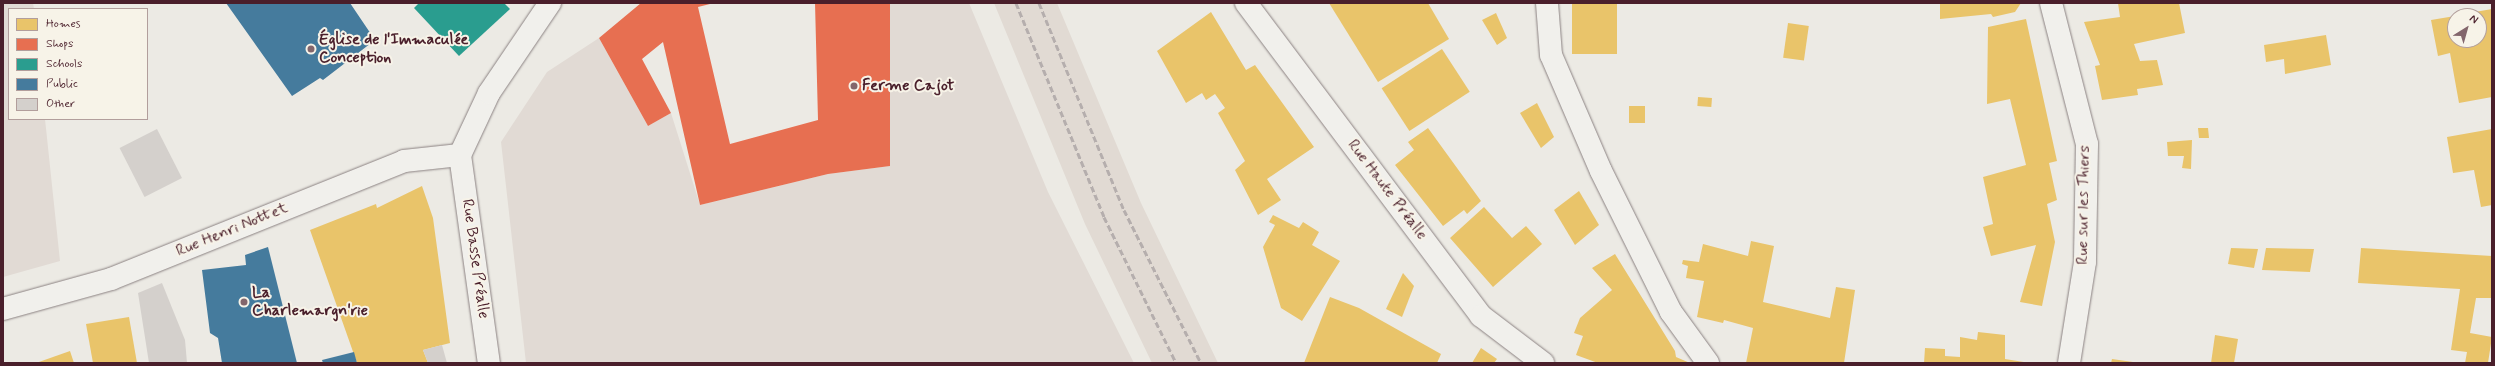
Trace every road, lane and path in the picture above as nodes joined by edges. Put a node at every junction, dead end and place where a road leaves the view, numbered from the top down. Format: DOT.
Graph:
graph roads {
  1 [pos="550,3"];
  2 [pos="1246,3"];
  3 [pos="1547,3"];
  4 [pos="2050,3"];
  5 [pos="460,155"];
  6 [pos="3,309"];
  7 [pos="489,363"];
  8 [pos="1543,363"];
  9 [pos="1708,363"];
  10 [pos="2069,363"];
  1 -- 5 [label="street"];
  2 -- 8 [label="street, Rue Haute Préalle"];
  3 -- 9 [label="street"];
  4 -- 10 [label="street, Rue sur les Thiers"];
  5 -- 6 [label="street, Rue Henri Nottet"];
  5 -- 7 [label="street, Rue Basse Préalle"];
}
